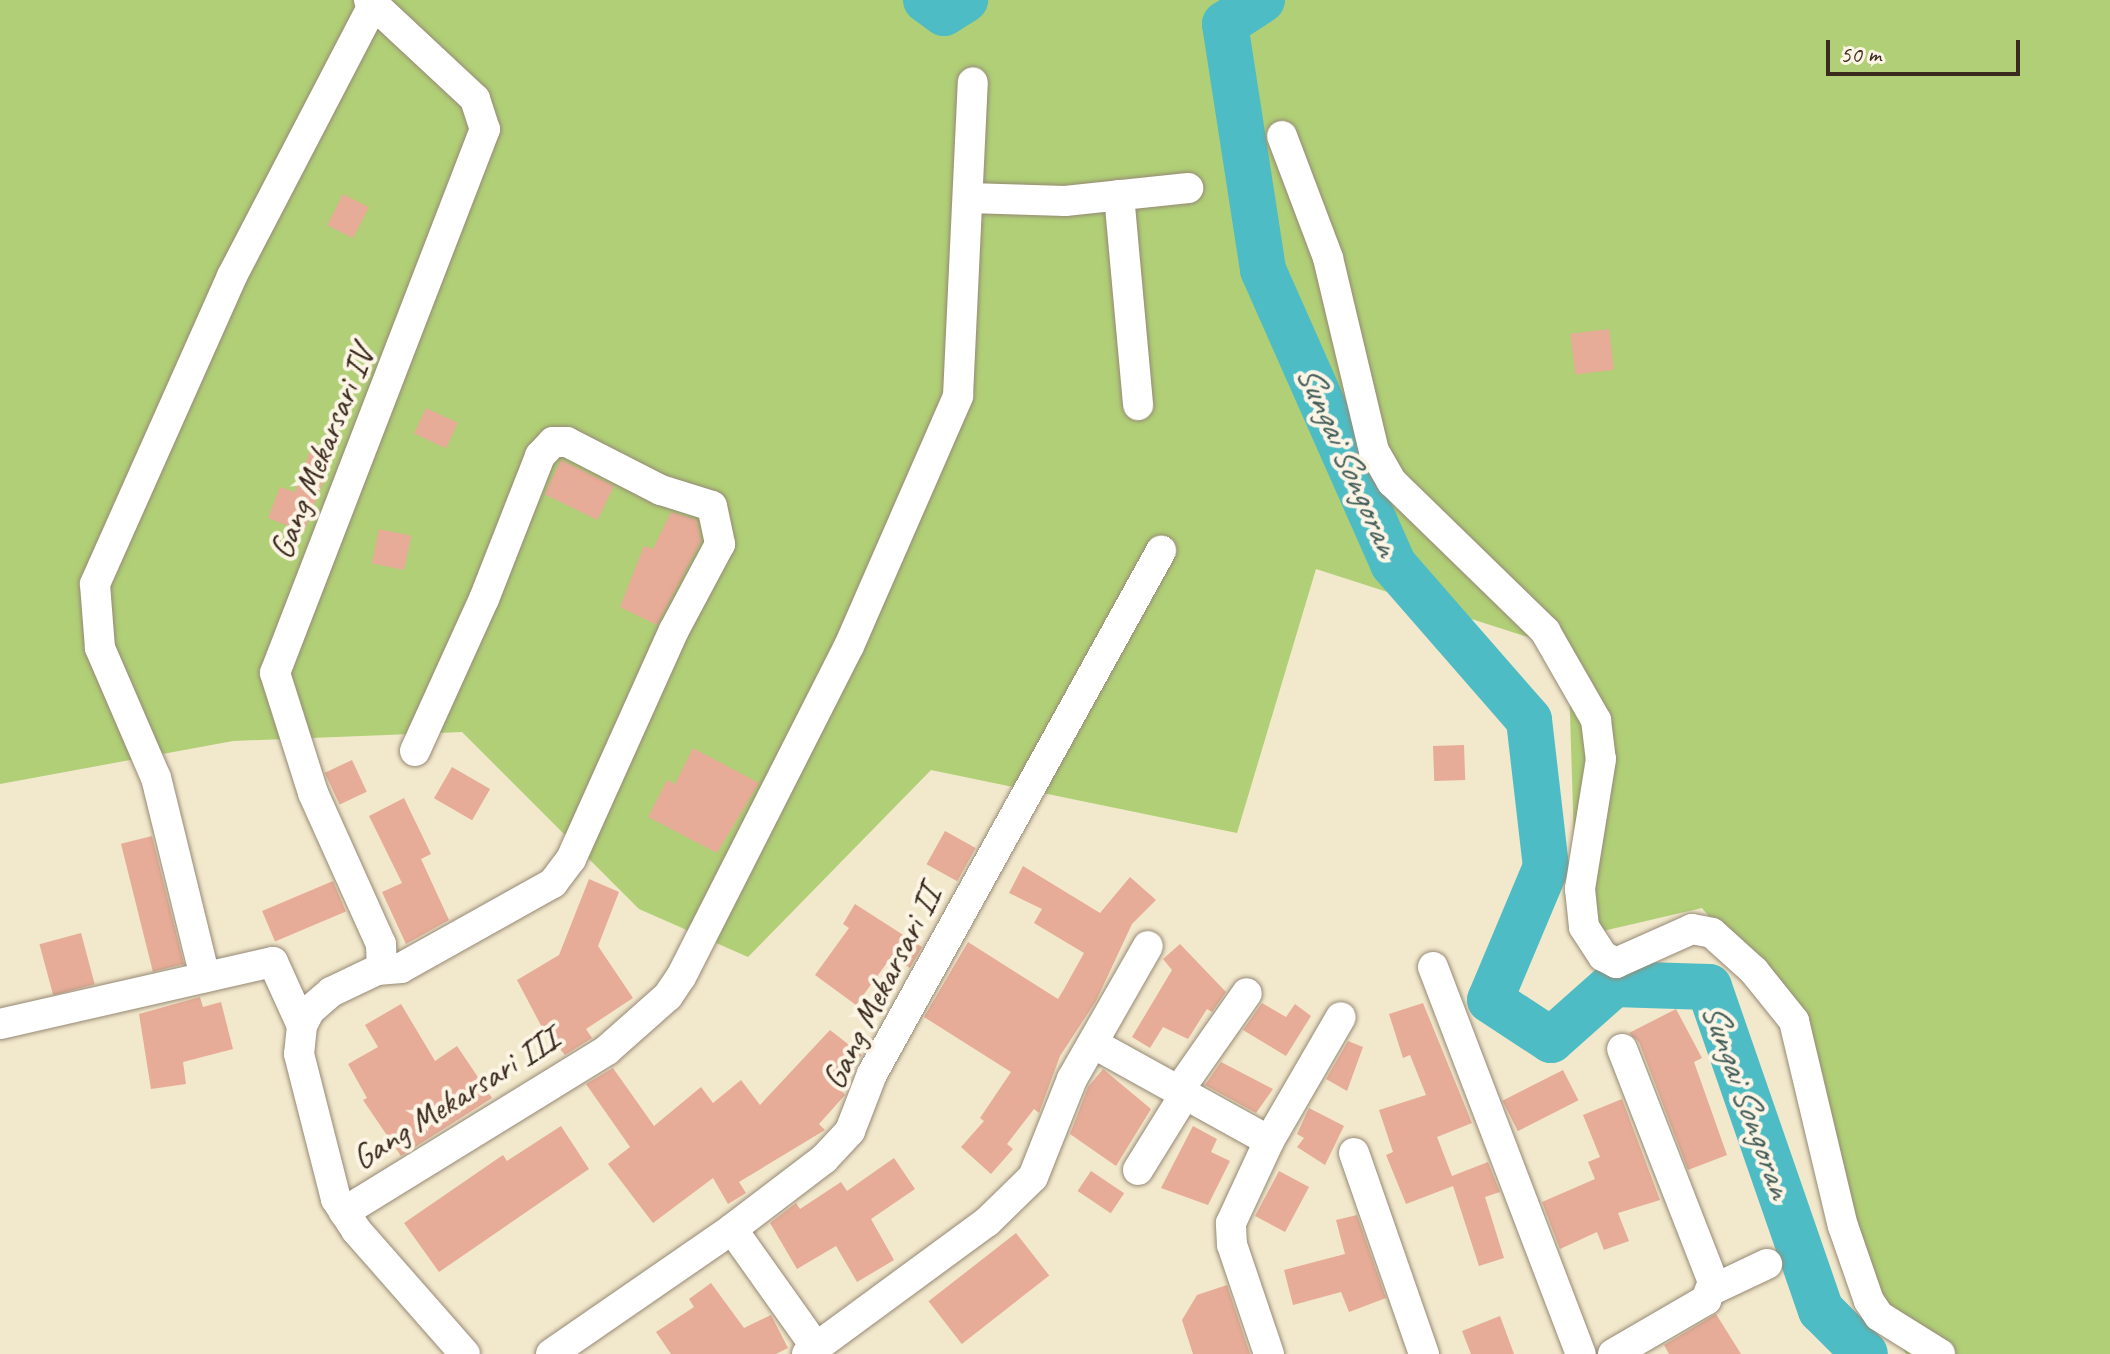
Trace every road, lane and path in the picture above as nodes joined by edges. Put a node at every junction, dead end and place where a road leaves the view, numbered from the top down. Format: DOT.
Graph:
graph roads {
  1 [pos="371,3"];
  2 [pos="973,82"];
  3 [pos="1282,136"];
  4 [pos="1188,188"];
  5 [pos="1119,195"];
  6 [pos="969,198"];
  7 [pos="1138,405"];
  8 [pos="1161,551"];
  9 [pos="415,751"];
  10 [pos="1148,946"];
  11 [pos="1433,967"];
  12 [pos="382,969"];
  13 [pos="205,977"];
  14 [pos="1247,993"];
  15 [pos="1341,1017"];
  16 [pos="0,1024"];
  17 [pos="300,1040"];
  18 [pos="1096,1045"];
  19 [pos="1622,1049"];
  20 [pos="1182,1092"];
  21 [pos="1269,1141"];
  22 [pos="1354,1153"];
  23 [pos="1138,1170"];
  24 [pos="344,1212"];
  25 [pos="732,1229"];
  26 [pos="1767,1264"];
  27 [pos="1712,1290"];
  28 [pos="812,1350"];
  29 [pos="465,1354"];
  30 [pos="551,1354"];
  31 [pos="1269,1354"];
  32 [pos="1424,1354"];
  33 [pos="1581,1354"];
  34 [pos="1613,1354"];
  35 [pos="1940,1354"];
  1 -- 12 [label="street, Gang Mekarsari IV"];
  1 -- 13 [label="street"];
  2 -- 6 [label="street, Gang Mekarsari III"];
  3 -- 35 [label="street"];
  4 -- 5 [label="street"];
  5 -- 6 [label="street"];
  5 -- 7 [label="street"];
  6 -- 24 [label="street, Gang Mekarsari III"];
  8 -- 25 [label="street, Gang Mekarsari II"];
  9 -- 12 [label="street"];
  10 -- 18 [label="street"];
  11 -- 33 [label="street"];
  12 -- 17 [label="street"];
  13 -- 16 [label="street"];
  13 -- 17 [label="street"];
  14 -- 20 [label="street"];
  15 -- 21 [label="street"];
  17 -- 24 [label="street"];
  18 -- 20 [label="street"];
  18 -- 28 [label="street"];
  19 -- 27 [label="street"];
  20 -- 21 [label="street"];
  20 -- 23 [label="street"];
  21 -- 31 [label="street"];
  22 -- 32 [label="street"];
  24 -- 29 [label="street"];
  25 -- 28 [label="street"];
  25 -- 30 [label="street, Gang Mekarsari II"];
  26 -- 27 [label="street"];
  27 -- 34 [label="street"];
}
